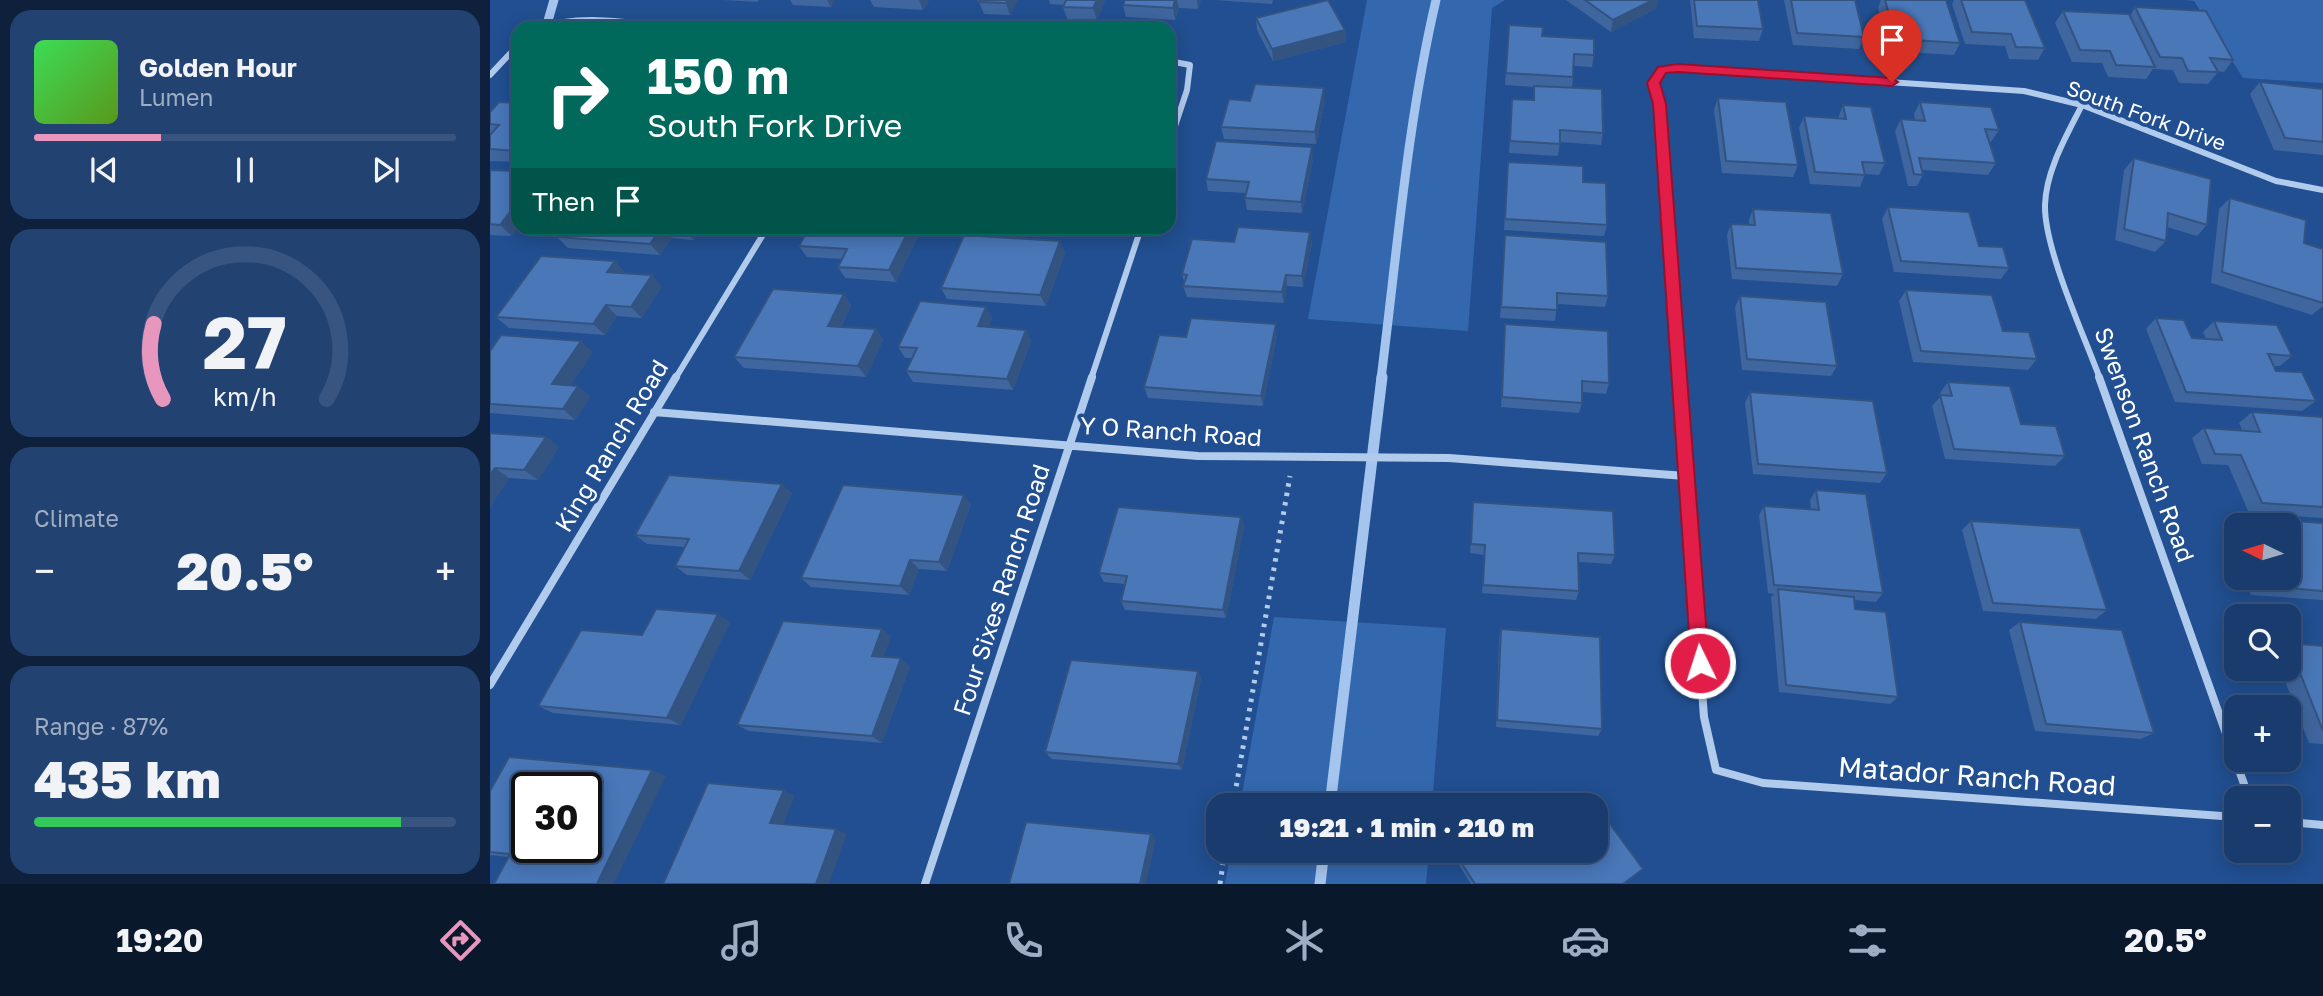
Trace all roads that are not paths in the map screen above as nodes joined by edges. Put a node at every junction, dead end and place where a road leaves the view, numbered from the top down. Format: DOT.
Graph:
graph roads {
  1 [pos="511,52"];
  2 [pos="1176,62"];
  3 [pos="490,75"];
  4 [pos="2082,105"];
  5 [pos="1176,123"];
  6 [pos="2323,190"];
  7 [pos="763,235"];
  8 [pos="1139,235"];
  9 [pos="654,412"];
  10 [pos="1070,445"];
  11 [pos="1685,476"];
  12 [pos="490,685"];
  13 [pos="2245,786"];
  14 [pos="2224,816"];
  15 [pos="2301,823"];
  16 [pos="2323,825"];
  17 [pos="925,884"];
  1 -- 3 [label="street"];
  2 -- 5 [label="street"];
  4 -- 6 [label="street, South Fork Drive"];
  4 -- 11 [label="street, South Fork Drive"];
  4 -- 13 [label="street, Swenson Ranch Road"];
  7 -- 9 [label="street, King Ranch Road"];
  8 -- 10 [label="street, Four Sixes Ranch Road"];
  9 -- 10 [label="street, Y O Ranch Road"];
  9 -- 12 [label="street, King Ranch Road"];
  10 -- 11 [label="street, Y O Ranch Road"];
  10 -- 17 [label="street, Four Sixes Ranch Road"];
  11 -- 14 [label="street, Matador Ranch Road"];
  15 -- 16 [label="street"];
}
